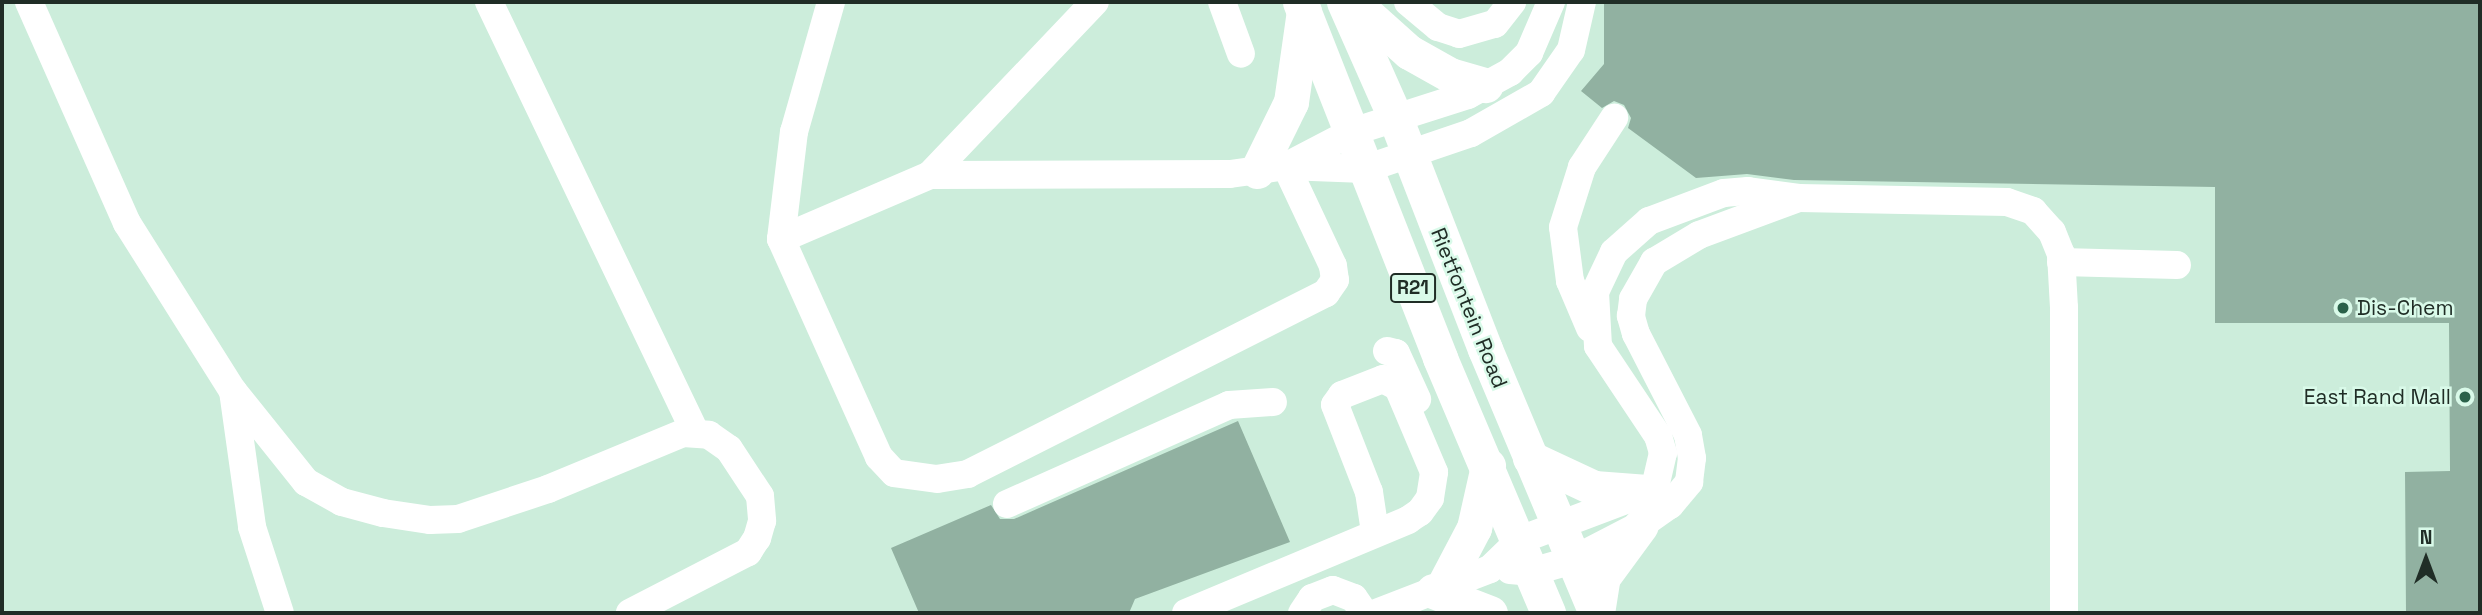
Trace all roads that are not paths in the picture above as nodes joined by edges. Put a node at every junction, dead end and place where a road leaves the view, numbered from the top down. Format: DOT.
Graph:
graph roads {
  1 [pos="29,2"];
  2 [pos="489,2"];
  3 [pos="831,2"];
  4 [pos="1096,2"];
  5 [pos="1222,2"];
  6 [pos="1344,2"];
  7 [pos="1353,2"];
  8 [pos="1408,2"];
  9 [pos="1512,2"];
  10 [pos="1550,2"];
  11 [pos="1582,2"];
  12 [pos="1302,6"];
  13 [pos="1241,54"];
  14 [pos="1486,85"];
  15 [pos="1395,117"];
  16 [pos="1615,118"];
  17 [pos="1352,132"];
  18 [pos="1407,156"];
  19 [pos="1272,168"];
  20 [pos="1365,169"];
  21 [pos="930,175"];
  22 [pos="1799,198"];
  23 [pos="781,239"];
  24 [pos="2061,262"];
  25 [pos="2177,265"];
  26 [pos="1598,346"];
  27 [pos="1387,351"];
  28 [pos="233,391"];
  29 [pos="1273,402"];
  30 [pos="695,432"];
  31 [pos="1530,458"];
  32 [pos="1488,466"];
  33 [pos="1434,487"];
  34 [pos="1007,504"];
  35 [pos="1644,508"];
  36 [pos="1558,525"];
  37 [pos="1375,532"];
  38 [pos="1525,556"];
  39 [pos="1306,560"];
  40 [pos="1573,560"];
  41 [pos="1438,589"];
  42 [pos="1322,592"];
  43 [pos="280,613"];
  44 [pos="629,613"];
  45 [pos="1186,613"];
  46 [pos="1302,613"];
  47 [pos="1364,613"];
  48 [pos="1376,613"];
  49 [pos="1490,613"];
  50 [pos="1548,613"];
  51 [pos="1596,613"];
  52 [pos="2064,613"];
  1 -- 28 [label="lane"];
  2 -- 30 [label="lane"];
  3 -- 23 [label="lane"];
  4 -- 21 [label="lane"];
  5 -- 13 [label="lane"];
  6 -- 15 [label="main road, Rietfontein Road / R21"];
  7 -- 14 [label="main road"];
  8 -- 9 [label="lane"];
  10 -- 14 [label="lane"];
  11 -- 18 [label="lane"];
  12 -- 17 [label="main road, Rietfontein Road / R21"];
  12 -- 19 [label="main road"];
  14 -- 15 [label="lane"];
  15 -- 17 [label="lane"];
  15 -- 18 [label="main road, Rietfontein Road / R21"];
  16 -- 26 [label="lane"];
  17 -- 19 [label="lane"];
  17 -- 20 [label="main road, Rietfontein Road / R21"];
  18 -- 20 [label="lane"];
  18 -- 31 [label="main road, Rietfontein Road / R21"];
  19 -- 20 [label="lane"];
  19 -- 21 [label="lane"];
  19 -- 23 [label="lane"];
  20 -- 32 [label="main road, Rietfontein Road / R21"];
  21 -- 23 [label="lane"];
  22 -- 24 [label="lane"];
  22 -- 26 [label="lane"];
  22 -- 35 [label="lane"];
  24 -- 25 [label="lane"];
  24 -- 52 [label="lane"];
  26 -- 35 [label="lane"];
  27 -- 33 [label="lane"];
  28 -- 30 [label="lane"];
  28 -- 43 [label="lane"];
  29 -- 34 [label="lane"];
  30 -- 44 [label="lane"];
  31 -- 35 [label="main road"];
  31 -- 36 [label="main road, Rietfontein Road / R21"];
  32 -- 38 [label="main road, Rietfontein Road / R21"];
  32 -- 41 [label="main road"];
  33 -- 37 [label="lane"];
  33 -- 37 [label="lane"];
  35 -- 36 [label="lane"];
  35 -- 40 [label="lane"];
  35 -- 51 [label="main road"];
  36 -- 38 [label="lane"];
  36 -- 40 [label="main road, Rietfontein Road / R21"];
  37 -- 39 [label="lane"];
  38 -- 40 [label="lane"];
  38 -- 41 [label="lane"];
  38 -- 50 [label="main road, Rietfontein Road / R21"];
  39 -- 42 [label="lane"];
  39 -- 45 [label="lane"];
  40 -- 51 [label="main road, Rietfontein Road / R21"];
  41 -- 48 [label="lane"];
  41 -- 49 [label="main road"];
  42 -- 46 [label="lane"];
  42 -- 47 [label="lane"];
}
